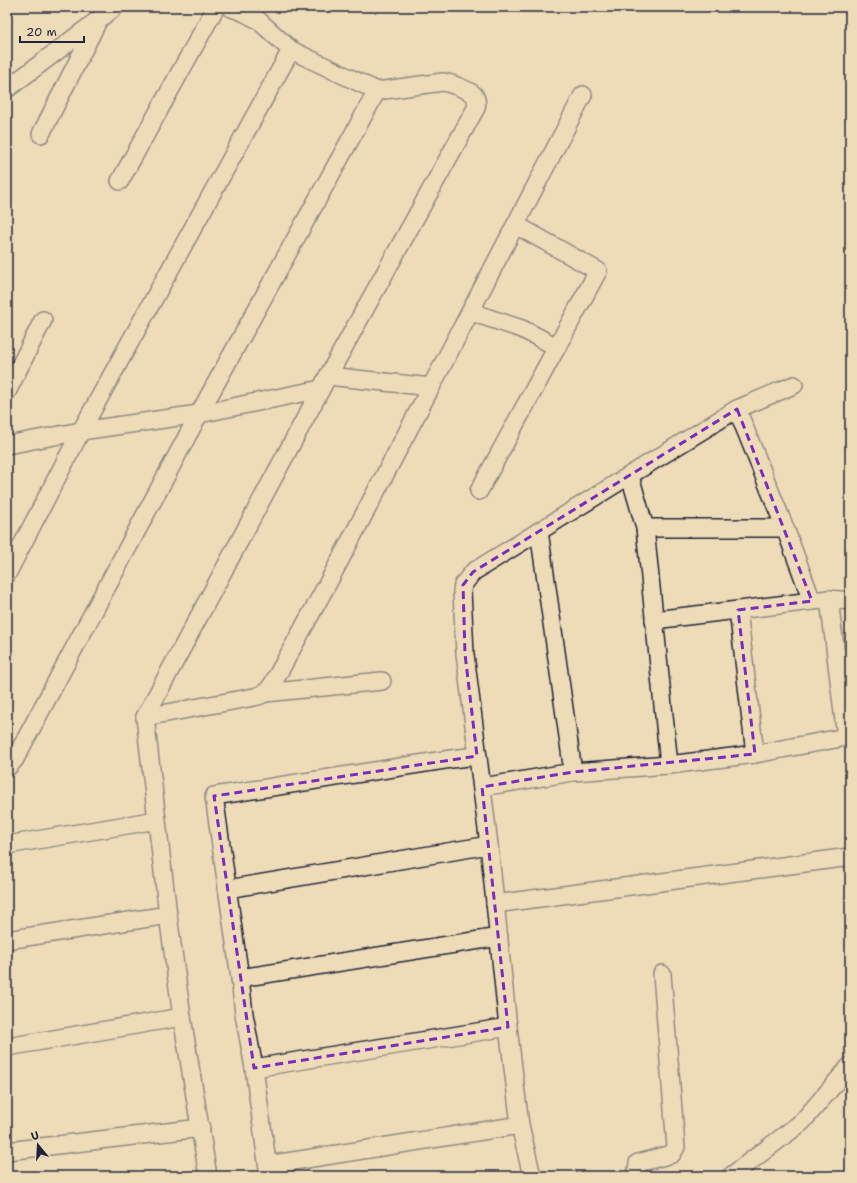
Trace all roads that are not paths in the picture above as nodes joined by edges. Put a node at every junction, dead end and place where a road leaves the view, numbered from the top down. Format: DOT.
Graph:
graph roads {
  1 [pos="115,7"];
  2 [pos="216,7"];
  3 [pos="229,7"];
  4 [pos="99,19"];
  5 [pos="291,50"];
  6 [pos="7,89"];
  7 [pos="377,91"];
  8 [pos="583,95"];
  9 [pos="41,134"];
  10 [pos="120,181"];
  11 [pos="516,225"];
  12 [pos="470,312"];
  13 [pos="43,320"];
  14 [pos="557,347"];
  15 [pos="325,383"];
  16 [pos="794,386"];
  17 [pos="431,387"];
  18 [pos="7,392"];
  19 [pos="737,409"];
  20 [pos="199,414"];
  21 [pos="81,431"];
  22 [pos="7,445"];
  23 [pos="630,476"];
  24 [pos="479,491"];
  25 [pos="645,528"];
  26 [pos="785,528"];
  27 [pos="539,531"];
  28 [pos="7,574"];
  29 [pos="829,599"];
  30 [pos="812,601"];
  31 [pos="850,601"];
  32 [pos="738,610"];
  33 [pos="654,620"];
  34 [pos="382,681"];
  35 [pos="265,693"];
  36 [pos="145,717"];
  37 [pos="848,737"];
  38 [pos="755,754"];
  39 [pos="478,756"];
  40 [pos="669,765"];
  41 [pos="7,768"];
  42 [pos="573,772"];
  43 [pos="482,787"];
  44 [pos="156,820"];
  45 [pos="7,845"];
  46 [pos="489,845"];
  47 [pos="850,857"];
  48 [pos="227,889"];
  49 [pos="495,904"];
  50 [pos="168,914"];
  51 [pos="499,937"];
  52 [pos="7,940"];
  53 [pos="662,974"];
  54 [pos="240,978"];
  55 [pos="182,1017"];
  56 [pos="508,1027"];
  57 [pos="7,1047"];
  58 [pos="850,1066"];
  59 [pos="254,1068"];
  60 [pos="520,1125"];
  61 [pos="201,1128"];
  62 [pos="7,1151"];
  63 [pos="269,1170"];
  64 [pos="208,1176"];
  65 [pos="532,1176"];
  66 [pos="636,1176"];
  67 [pos="731,1176"];
  1 -- 4 [label="street"];
  2 -- 10 [label="street"];
  3 -- 5 [label="street"];
  4 -- 6 [label="street"];
  4 -- 9 [label="street"];
  5 -- 7 [label="street"];
  5 -- 21 [label="street"];
  7 -- 15 [label="street"];
  7 -- 20 [label="street"];
  8 -- 11 [label="street"];
  11 -- 12 [label="street"];
  11 -- 14 [label="street"];
  12 -- 14 [label="street"];
  12 -- 17 [label="street"];
  13 -- 18 [label="street"];
  14 -- 24 [label="street"];
  15 -- 17 [label="street"];
  15 -- 20 [label="street"];
  15 -- 36 [label="street"];
  16 -- 19 [label="street"];
  17 -- 35 [label="street"];
  19 -- 23 [label="street"];
  19 -- 26 [label="street"];
  20 -- 21 [label="street"];
  20 -- 41 [label="street"];
  21 -- 22 [label="street"];
  21 -- 28 [label="street"];
  23 -- 25 [label="street"];
  23 -- 27 [label="street"];
  25 -- 26 [label="street"];
  25 -- 33 [label="street"];
  26 -- 30 [label="street"];
  27 -- 39 [label="street"];
  27 -- 42 [label="street"];
  29 -- 30 [label="street"];
  29 -- 31 [label="street"];
  29 -- 37 [label="street"];
  30 -- 32 [label="street"];
  32 -- 33 [label="street"];
  32 -- 38 [label="street"];
  33 -- 40 [label="street"];
  34 -- 35 [label="street"];
  35 -- 36 [label="street"];
  36 -- 44 [label="street"];
  37 -- 38 [label="street"];
  38 -- 40 [label="street"];
  39 -- 43 [label="street"];
  39 -- 48 [label="street"];
  40 -- 42 [label="street"];
  42 -- 43 [label="street"];
  43 -- 46 [label="street"];
  44 -- 45 [label="street"];
  44 -- 50 [label="street"];
  46 -- 48 [label="street"];
  46 -- 49 [label="street"];
  47 -- 49 [label="street"];
  48 -- 54 [label="street"];
  49 -- 51 [label="street"];
  50 -- 52 [label="street"];
  50 -- 55 [label="street"];
  51 -- 54 [label="street"];
  51 -- 56 [label="street"];
  53 -- 66 [label="street"];
  54 -- 59 [label="street"];
  55 -- 57 [label="street"];
  55 -- 61 [label="street"];
  56 -- 59 [label="street"];
  56 -- 60 [label="street"];
  58 -- 67 [label="street"];
  59 -- 63 [label="street"];
  60 -- 63 [label="street"];
  60 -- 65 [label="street"];
  61 -- 62 [label="street"];
  61 -- 64 [label="street"];
}
